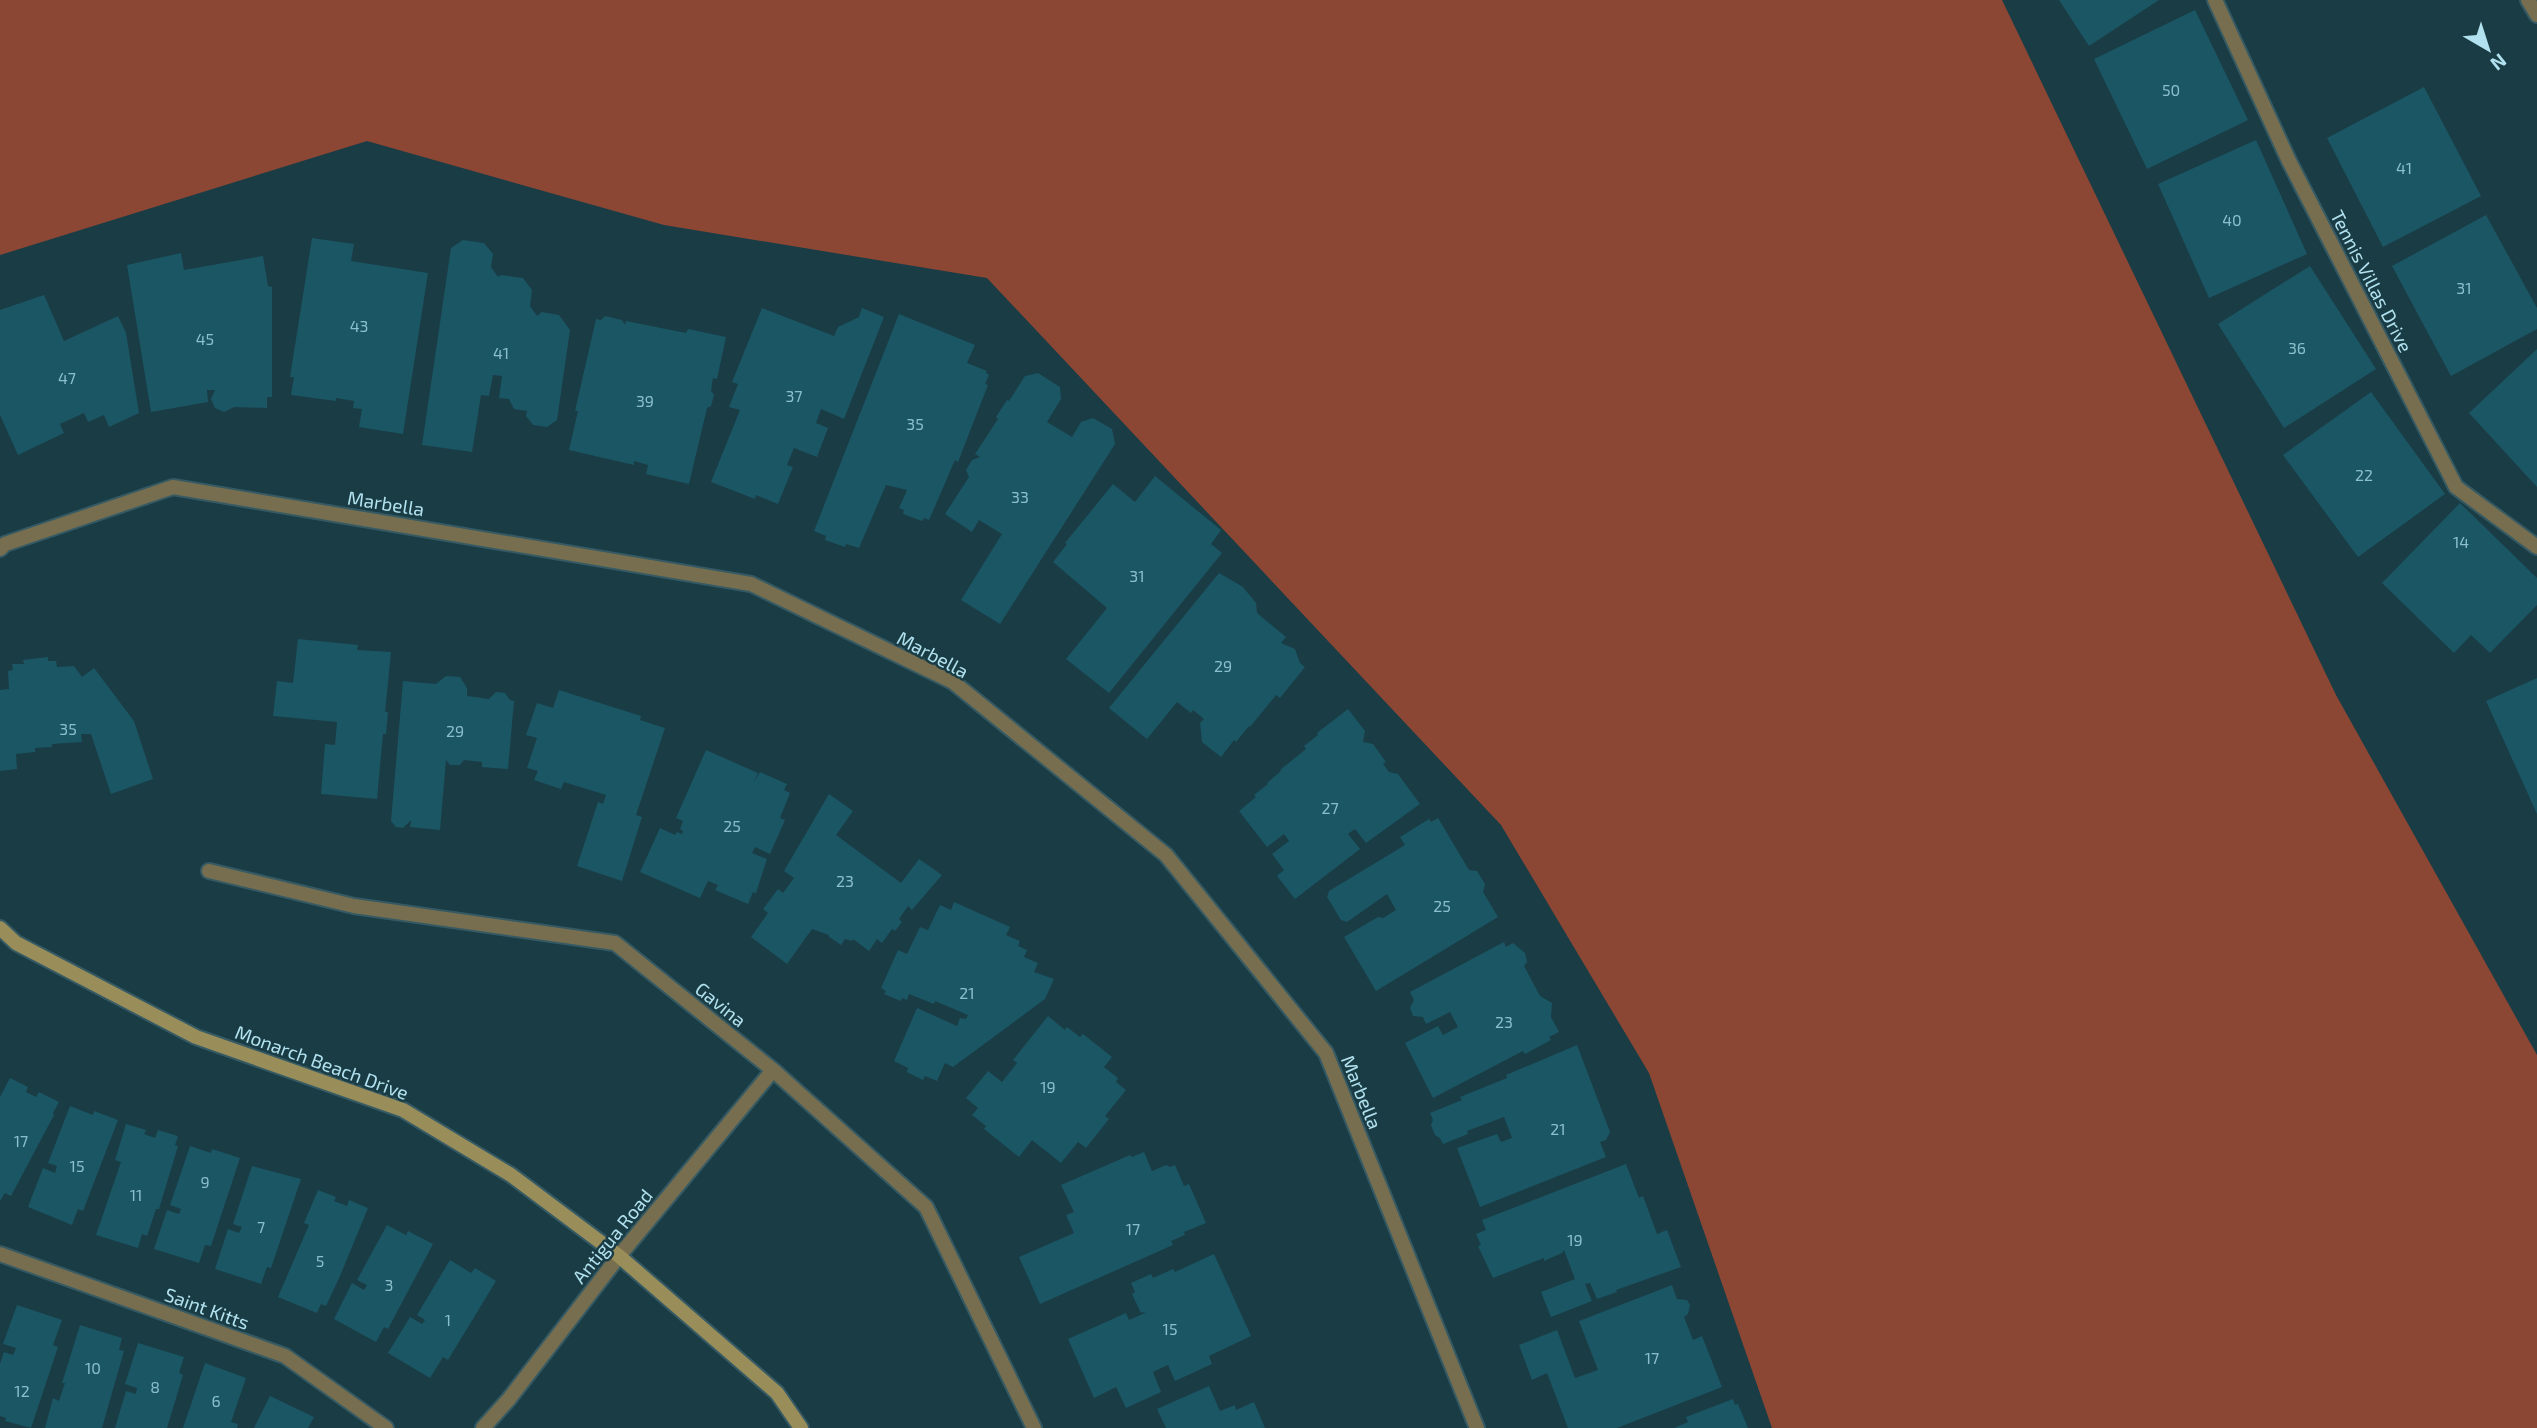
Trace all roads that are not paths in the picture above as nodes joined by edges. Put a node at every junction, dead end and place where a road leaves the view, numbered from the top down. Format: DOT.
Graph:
graph roads {
  1 [pos="2215,0"];
  2 [pos="2528,0"];
  3 [pos="2537,15"];
  4 [pos="2537,547"];
  5 [pos="0,548"];
  6 [pos="209,871"];
  7 [pos="0,928"];
  8 [pos="773,1070"];
  9 [pos="0,1254"];
  10 [pos="619,1256"];
  11 [pos="386,1428"];
  12 [pos="483,1428"];
  13 [pos="801,1428"];
  14 [pos="1034,1428"];
  15 [pos="1477,1428"];
  1 -- 4 [label="street, Tennis Villas Drive"];
  2 -- 3 [label="street"];
  5 -- 15 [label="street, Marbella"];
  6 -- 8 [label="street, Gavina"];
  7 -- 10 [label="street, Monarch Beach Drive"];
  8 -- 10 [label="street, Antigua Road"];
  8 -- 14 [label="street, Gavina"];
  9 -- 11 [label="street, Saint Kitts"];
  10 -- 12 [label="street, Antigua Road"];
  10 -- 13 [label="street, Monarch Beach Drive"];
}
